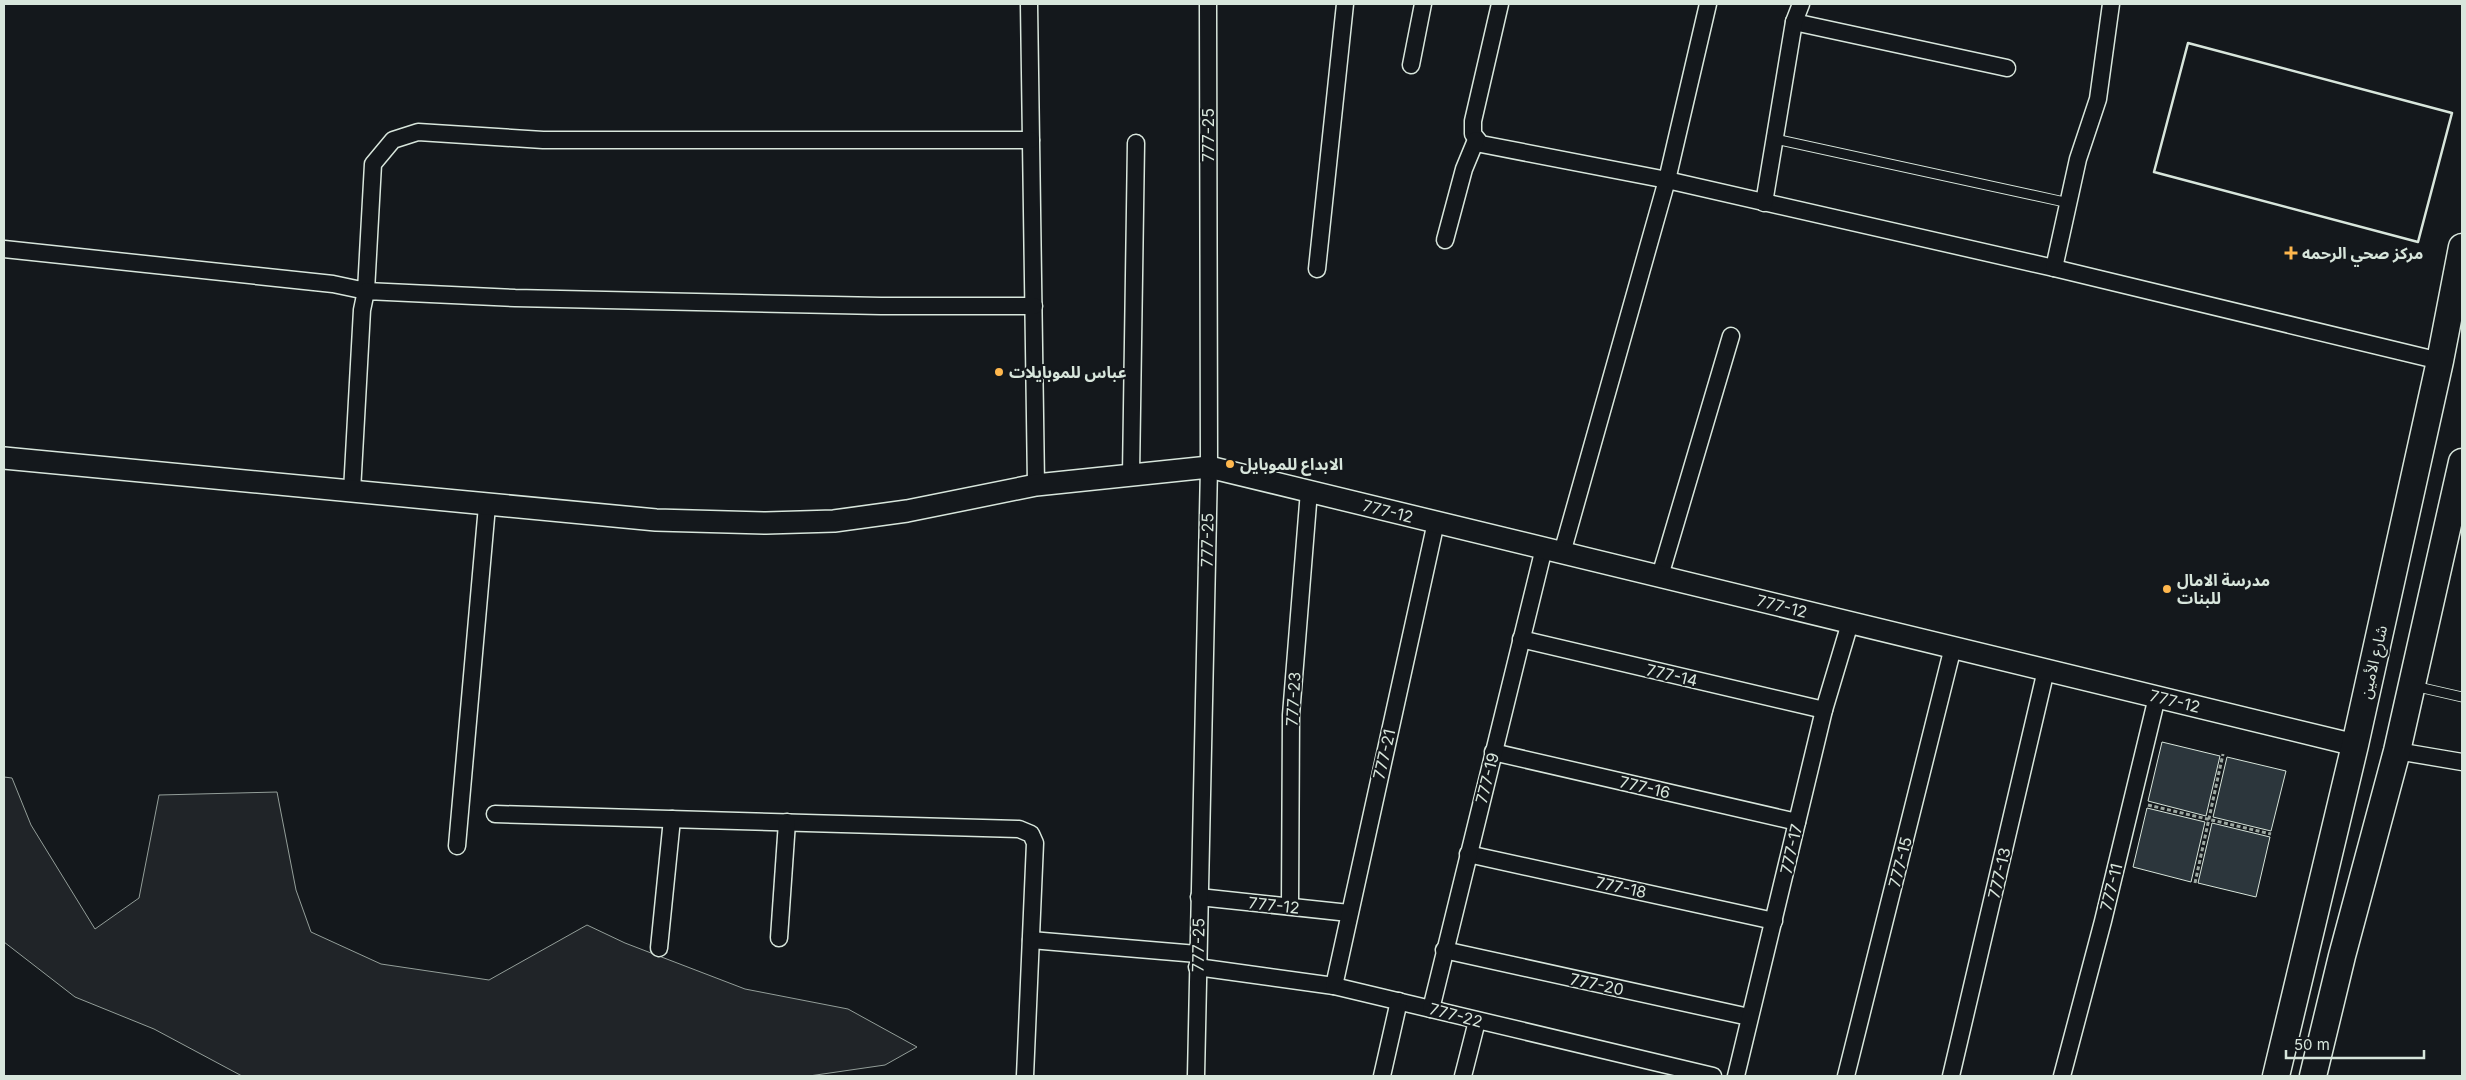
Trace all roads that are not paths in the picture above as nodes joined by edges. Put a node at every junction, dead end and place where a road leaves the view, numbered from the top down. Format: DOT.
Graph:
graph roads {
  1 [pos="1029,4"];
  2 [pos="1208,4"];
  3 [pos="1345,4"];
  4 [pos="1423,4"];
  5 [pos="1500,4"];
  6 [pos="1708,4"];
  7 [pos="1801,4"];
  8 [pos="2111,4"];
  9 [pos="1794,22"];
  10 [pos="1411,65"];
  11 [pos="2007,68"];
  12 [pos="1775,139"];
  13 [pos="1031,140"];
  14 [pos="1476,140"];
  15 [pos="1136,143"];
  16 [pos="1667,180"];
  17 [pos="1764,203"];
  18 [pos="2068,203"];
  19 [pos="1446,240"];
  20 [pos="2462,247"];
  21 [pos="4,249"];
  22 [pos="2054,268"];
  23 [pos="1317,269"];
  24 [pos="366,291"];
  25 [pos="1034,306"];
  26 [pos="1731,336"];
  27 [pos="2440,361"];
  28 [pos="4,458"];
  29 [pos="2462,462"];
  30 [pos="1209,467"];
  31 [pos="1131,476"];
  32 [pos="1036,485"];
  33 [pos="352,490"];
  34 [pos="1309,491"];
  35 [pos="487,506"];
  36 [pos="1436,522"];
  37 [pos="1553,550"];
  38 [pos="1660,576"];
  39 [pos="1850,622"];
  40 [pos="1521,639"];
  41 [pos="1953,648"];
  42 [pos="2046,670"];
  43 [pos="2411,686"];
  44 [pos="2462,696"];
  45 [pos="2157,697"];
  46 [pos="1824,710"];
  47 [pos="2354,744"];
  48 [pos="2397,751"];
  49 [pos="1493,752"];
  50 [pos="2462,762"];
  51 [pos="495,814"];
  52 [pos="672,819"];
  53 [pos="787,822"];
  54 [pos="1797,822"];
  55 [pos="457,846"];
  56 [pos="1468,854"];
  57 [pos="1199,897"];
  58 [pos="1290,906"];
  59 [pos="1349,913"];
  60 [pos="1774,920"];
  61 [pos="779,938"];
  62 [pos="1031,940"];
  63 [pos="659,948"];
  64 [pos="2306,948"];
  65 [pos="1444,950"];
  66 [pos="2342,956"];
  67 [pos="1197,961"];
  68 [pos="1334,986"];
  69 [pos="1399,1001"];
  70 [pos="1431,1009"];
  71 [pos="1749,1017"];
  72 [pos="1477,1021"];
  73 [pos="1025,1076"];
  74 [pos="1196,1076"];
  75 [pos="1382,1076"];
  76 [pos="1463,1076"];
  77 [pos="1713,1076"];
  78 [pos="1736,1076"];
  79 [pos="1846,1076"];
  80 [pos="1951,1076"];
  81 [pos="2062,1076"];
  82 [pos="2276,1076"];
  83 [pos="2313,1076"];
  1 -- 13 [label="street"];
  2 -- 30 [label="street, 777-25"];
  3 -- 23 [label="street"];
  4 -- 10 [label="street"];
  5 -- 14 [label="street"];
  6 -- 16 [label="street, 777-19"];
  7 -- 9 [label="street"];
  8 -- 18 [label="street"];
  9 -- 11 [label="street"];
  9 -- 12 [label="street"];
  12 -- 17 [label="street"];
  12 -- 18 [label="lane"];
  13 -- 24 [label="street"];
  13 -- 25 [label="street"];
  14 -- 16 [label="street"];
  14 -- 19 [label="street"];
  15 -- 31 [label="street"];
  16 -- 17 [label="street"];
  16 -- 37 [label="street, 777-19"];
  17 -- 22 [label="street"];
  18 -- 22 [label="street"];
  20 -- 27 [label="main road, شارع الأمين"];
  21 -- 24 [label="street"];
  22 -- 27 [label="street"];
  24 -- 25 [label="street"];
  24 -- 33 [label="street"];
  25 -- 32 [label="street"];
  26 -- 38 [label="street"];
  27 -- 47 [label="main road, شارع الأمين"];
  28 -- 33 [label="street"];
  29 -- 43 [label="main road"];
  30 -- 31 [label="street"];
  30 -- 34 [label="street, 777-12"];
  30 -- 57 [label="street, 777-25"];
  31 -- 32 [label="street"];
  32 -- 35 [label="street"];
  33 -- 35 [label="street"];
  34 -- 36 [label="street, 777-12"];
  34 -- 58 [label="street, 777-23"];
  35 -- 55 [label="street"];
  36 -- 37 [label="street, 777-12"];
  36 -- 59 [label="street, 777-21"];
  37 -- 38 [label="street, 777-12"];
  37 -- 40 [label="street, 777-19"];
  38 -- 39 [label="street, 777-12"];
  39 -- 41 [label="street, 777-12"];
  39 -- 46 [label="street, 777-17"];
  40 -- 46 [label="street, 777-14"];
  40 -- 49 [label="street, 777-19"];
  41 -- 42 [label="street, 777-12"];
  41 -- 79 [label="street, 777-15"];
  42 -- 45 [label="street, 777-12"];
  42 -- 80 [label="street, 777-13"];
  43 -- 44 [label="lane"];
  43 -- 48 [label="main road"];
  45 -- 47 [label="street, 777-12"];
  45 -- 81 [label="street, 777-11"];
  46 -- 54 [label="street, 777-17"];
  47 -- 64 [label="main road, شارع الأمين"];
  48 -- 50 [label="street"];
  48 -- 66 [label="main road"];
  49 -- 54 [label="street, 777-16"];
  49 -- 56 [label="street, 777-19"];
  51 -- 52 [label="street"];
  52 -- 53 [label="street"];
  52 -- 63 [label="street"];
  53 -- 61 [label="street"];
  53 -- 62 [label="street"];
  54 -- 60 [label="street, 777-17"];
  56 -- 60 [label="street, 777-18"];
  56 -- 65 [label="street, 777-19"];
  57 -- 58 [label="street, 777-12"];
  57 -- 67 [label="street, 777-25"];
  58 -- 59 [label="street, 777-12"];
  59 -- 68 [label="street, 777-21"];
  60 -- 71 [label="street, 777-17"];
  62 -- 67 [label="street, 777-22"];
  62 -- 73 [label="street"];
  64 -- 66 [label="main road"];
  64 -- 82 [label="main road, شارع الأمين"];
  65 -- 70 [label="street, 777-19"];
  65 -- 71 [label="street, 777-20"];
  66 -- 83 [label="main road"];
  67 -- 68 [label="street, 777-22"];
  67 -- 74 [label="street, 777-25"];
  68 -- 69 [label="street, 777-22"];
  69 -- 70 [label="street, 777-22"];
  69 -- 75 [label="street"];
  70 -- 72 [label="street, 777-22"];
  71 -- 78 [label="street, 777-17"];
  72 -- 76 [label="street"];
  72 -- 77 [label="street, 777-22"];
}
